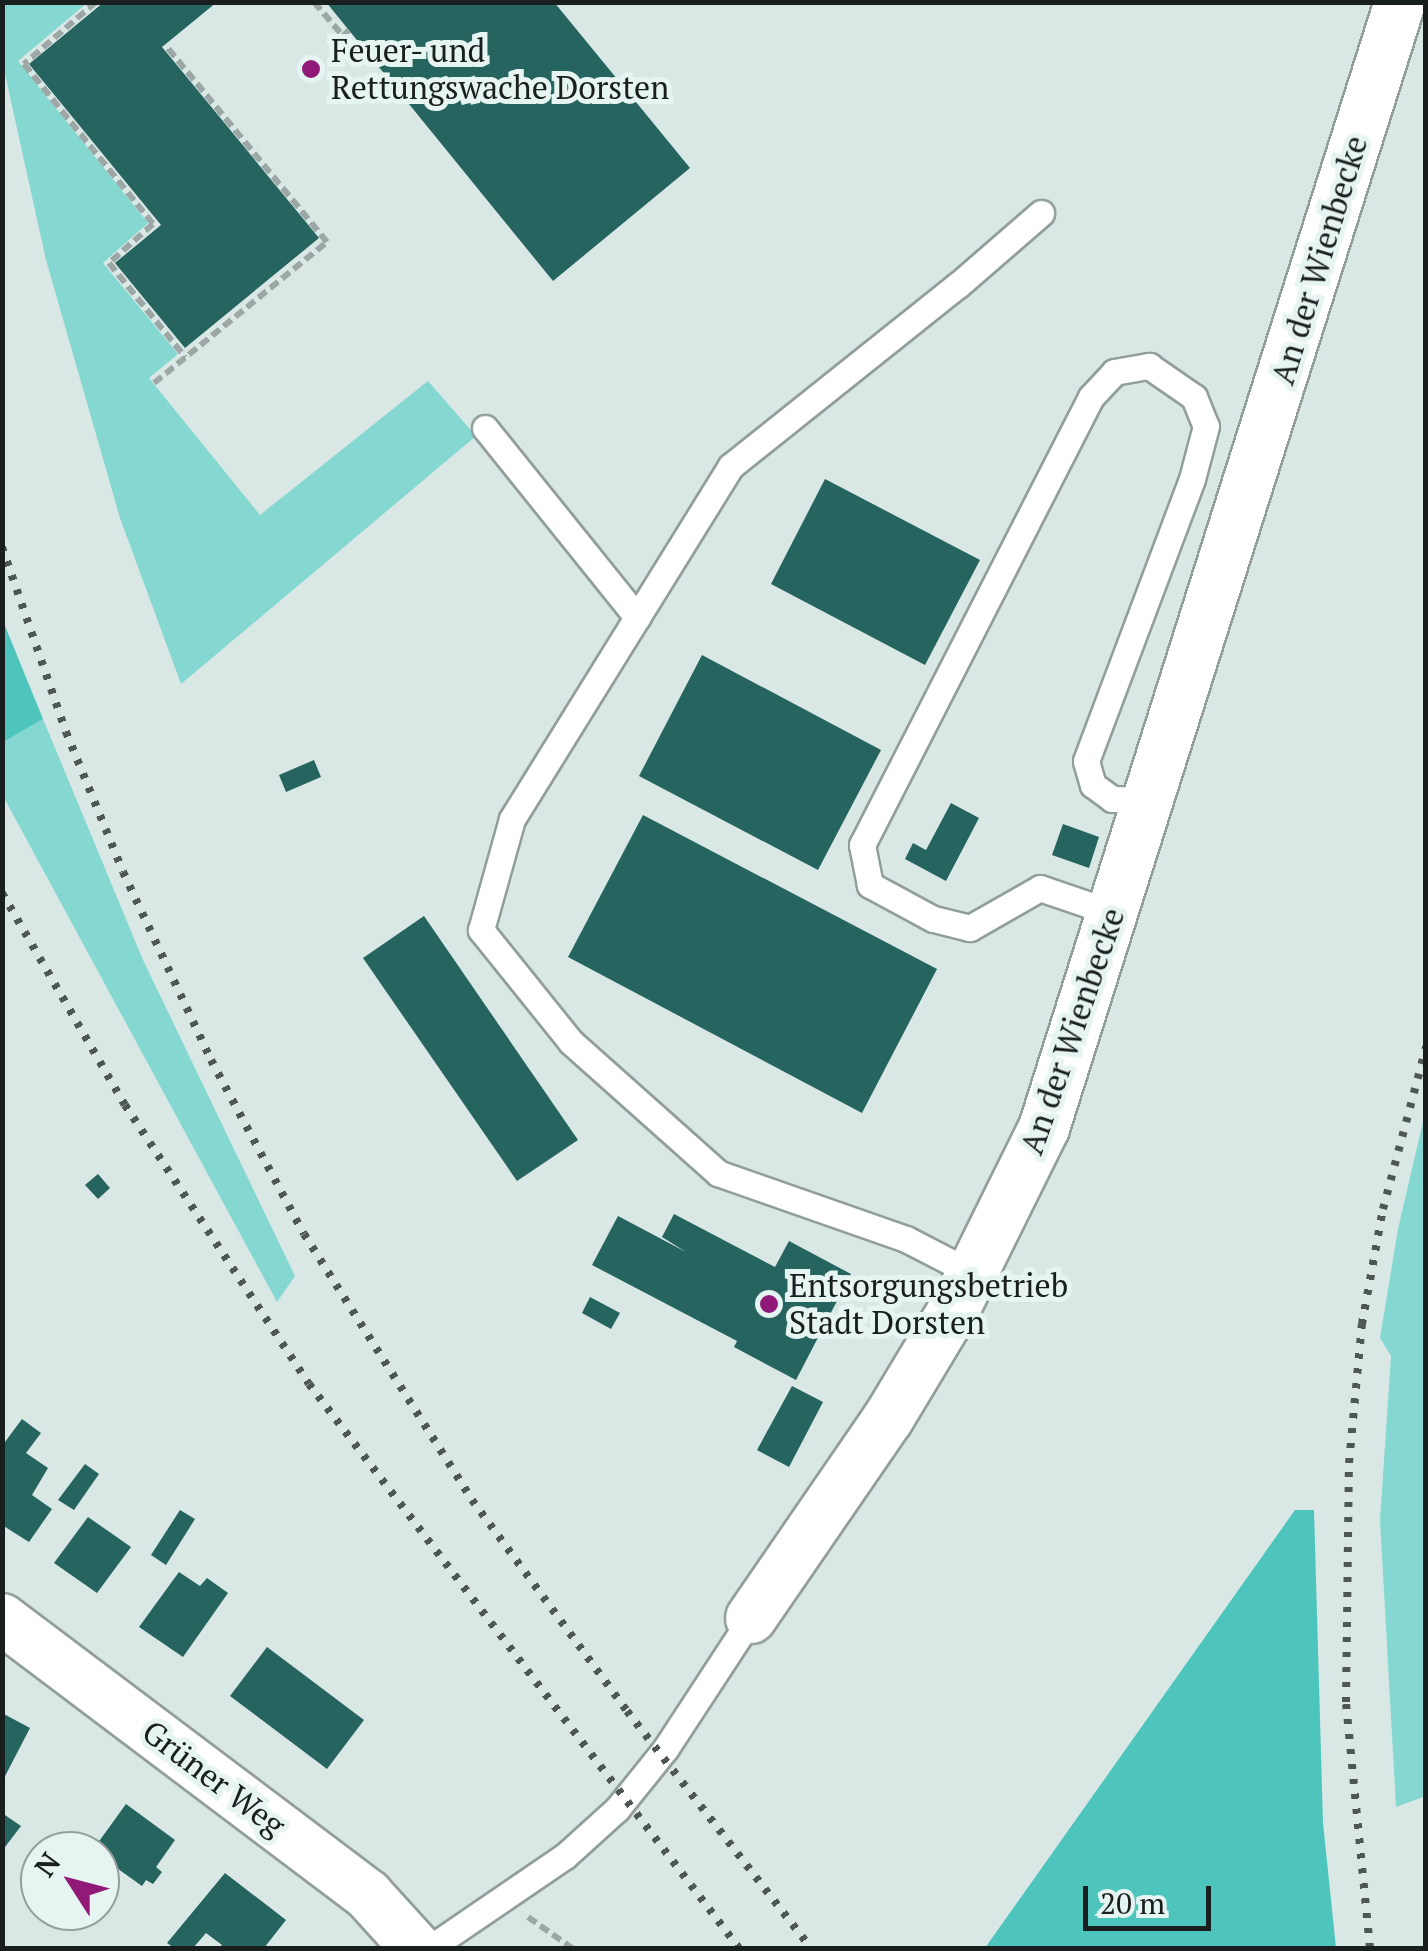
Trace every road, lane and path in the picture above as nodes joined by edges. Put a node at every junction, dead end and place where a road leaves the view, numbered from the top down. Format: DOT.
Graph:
graph roads {
  1 [pos="96,2"];
  2 [pos="314,2"];
  3 [pos="1400,2"];
  4 [pos="348,30"];
  5 [pos="165,45"];
  6 [pos="1042,213"];
  7 [pos="186,357"];
  8 [pos="154,383"];
  9 [pos="486,428"];
  10 [pos="637,617"];
  11 [pos="1151,800"];
  12 [pos="1113,914"];
  13 [pos="972,1274"];
  14 [pos="2,1618"];
  15 [pos="751,1618"];
  16 [pos="416,1948"];
  17 [pos="430,1948"];
  1 -- 7 [label="path"];
  2 -- 4 [label="path"];
  3 -- 11 [label="street, An der Wienbecke"];
  5 -- 7 [label="path"];
  6 -- 10 [label="lane"];
  7 -- 8 [label="path"];
  9 -- 10 [label="lane"];
  10 -- 13 [label="lane"];
  11 -- 12 [label="street, An der Wienbecke"];
  11 -- 12 [label="lane"];
  12 -- 13 [label="street, An der Wienbecke"];
  13 -- 15 [label="street, An der Wienbecke"];
  14 -- 16 [label="street, Grüner Weg"];
  15 -- 17 [label="lane, An der Wienbecke"];
}
